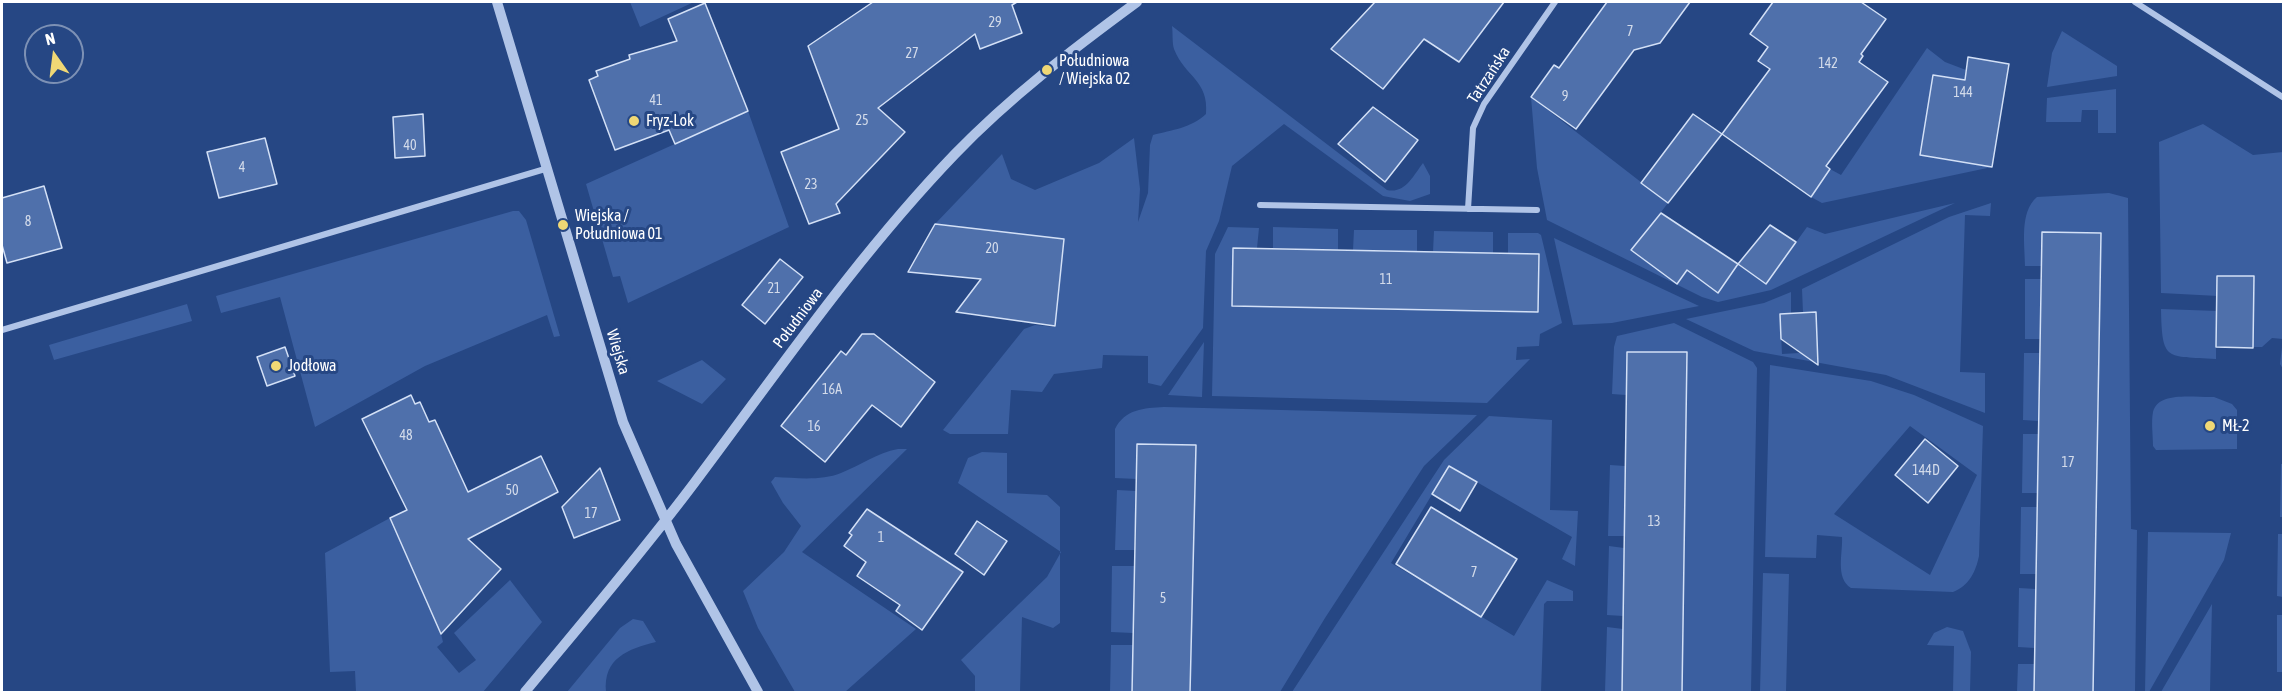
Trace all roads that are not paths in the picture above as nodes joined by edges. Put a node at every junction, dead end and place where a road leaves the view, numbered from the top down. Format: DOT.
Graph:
graph roads {
  1 [pos="496,2"];
  2 [pos="1137,2"];
  3 [pos="1555,2"];
  4 [pos="2135,2"];
  5 [pos="2283,98"];
  6 [pos="545,169"];
  7 [pos="1260,205"];
  8 [pos="1468,209"];
  9 [pos="1537,210"];
  10 [pos="2,330"];
  11 [pos="665,521"];
  12 [pos="525,693"];
  13 [pos="758,693"];
  1 -- 6 [label="street, Wiejska"];
  2 -- 11 [label="street, Południowa"];
  3 -- 8 [label="street, Tatrzańska"];
  4 -- 5 [label="street"];
  6 -- 10 [label="street"];
  6 -- 11 [label="street, Wiejska"];
  7 -- 8 [label="street"];
  8 -- 9 [label="street"];
  11 -- 12 [label="street, Południowa"];
  11 -- 13 [label="street, Wiejska"];
}
